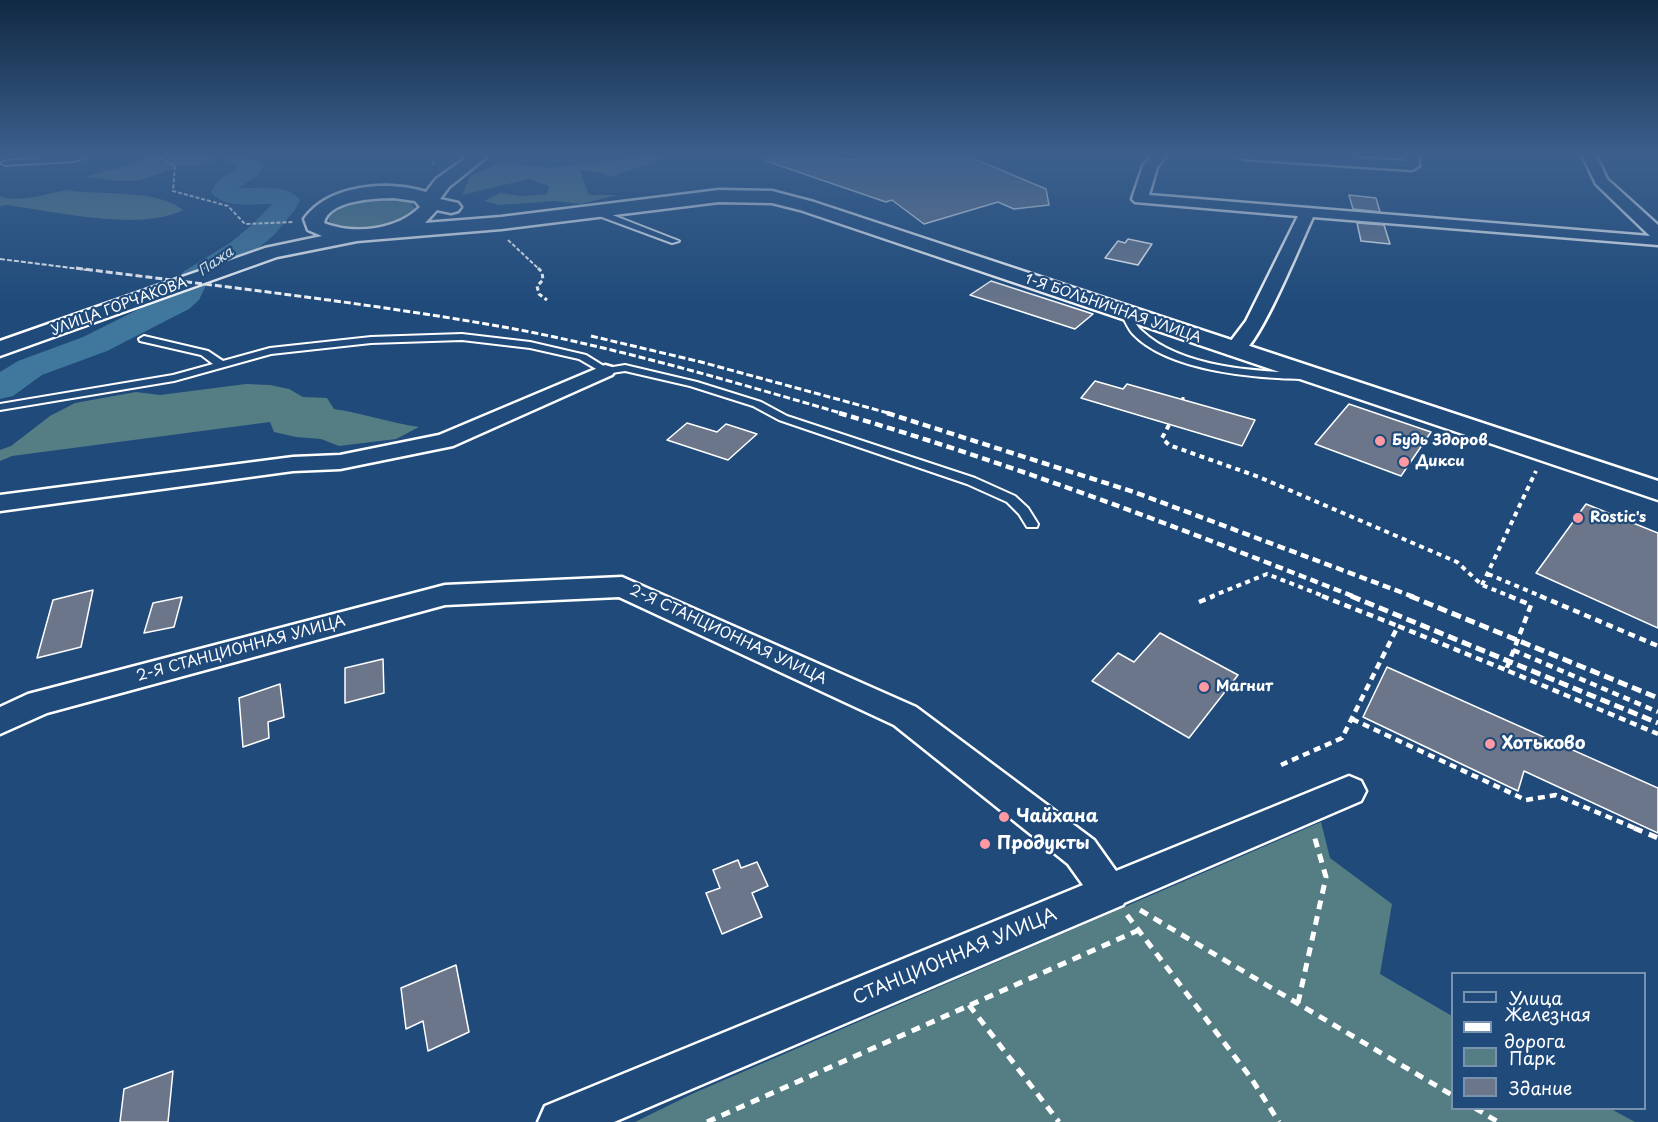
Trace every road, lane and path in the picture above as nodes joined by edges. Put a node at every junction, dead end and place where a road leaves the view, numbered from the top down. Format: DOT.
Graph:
graph roads {
  1 [pos="229,207"];
  2 [pos="326,207"];
  3 [pos="429,207"];
  4 [pos="450,207"];
  5 [pos="624,207"];
  6 [pos="812,207"];
  7 [pos="1243,207"];
  8 [pos="1628,207"];
  9 [pos="594,211"];
  10 [pos="1308,212"];
  11 [pos="557,216"];
  12 [pos="314,219"];
  13 [pos="279,223"];
  14 [pos="366,234"];
  15 [pos="502,235"];
  16 [pos="1658,236"];
  17 [pos="675,241"];
  18 [pos="272,252"];
  19 [pos="547,300"];
  20 [pos="1126,314"];
  21 [pos="144,339"];
  22 [pos="0,349"];
  23 [pos="1234,350"];
  24 [pos="220,364"];
  25 [pos="605,371"];
  26 [pos="1313,376"];
  27 [pos="0,407"];
  28 [pos="1169,425"];
  29 [pos="1540,462"];
  30 [pos="1658,491"];
  31 [pos="0,503"];
  32 [pos="1032,524"];
  33 [pos="1488,574"];
  34 [pos="1482,585"];
  35 [pos="1199,602"];
  36 [pos="1398,626"];
  37 [pos="1658,646"];
  38 [pos="1513,650"];
  39 [pos="1506,670"];
  40 [pos="1658,712"];
  41 [pos="1352,719"];
  42 [pos="0,721"];
  43 [pos="1658,734"];
  44 [pos="1281,765"];
  45 [pos="1349,791"];
  46 [pos="1312,826"];
  47 [pos="1658,838"];
  48 [pos="1110,893"];
  49 [pos="1138,930"];
  50 [pos="1298,1003"];
  51 [pos="969,1005"];
  52 [pos="1451,1094"];
  53 [pos="1478,1110"];
  54 [pos="595,1113"];
  55 [pos="561,1122"];
  56 [pos="707,1122"];
  57 [pos="1059,1122"];
  58 [pos="1279,1122"];
  59 [pos="1498,1122"];
  1 -- 13 [label="path"];
  2 -- 12 [label="main road"];
  3 -- 14 [label="main road"];
  4 -- 11 [label="main road"];
  5 -- 9 [label="main road, 1-Я БОЛЬНИЧНАЯ УЛИЦА"];
  6 -- 20 [label="main road, 1-Я БОЛЬНИЧНАЯ УЛИЦА"];
  7 -- 10 [label="street"];
  8 -- 16 [label="street"];
  9 -- 11 [label="main road, 1-Я БОЛЬНИЧНАЯ УЛИЦА"];
  9 -- 17 [label="lane"];
  10 -- 16 [label="street"];
  10 -- 23 [label="street"];
  11 -- 14 [label="main road"];
  12 -- 14 [label="main road"];
  12 -- 18 [label="main road"];
  14 -- 18 [label="main road"];
  15 -- 19 [label="path"];
  18 -- 22 [label="main road, УЛИЦА ГОРЧАКОВА"];
  20 -- 23 [label="main road, 1-Я БОЛЬНИЧНАЯ УЛИЦА"];
  20 -- 26 [label="lane"];
  21 -- 24 [label="lane"];
  23 -- 26 [label="main road, 1-Я БОЛЬНИЧНАЯ УЛИЦА"];
  24 -- 25 [label="lane"];
  24 -- 27 [label="lane"];
  25 -- 31 [label="street"];
  25 -- 32 [label="lane"];
  26 -- 30 [label="main road, 1-Я БОЛЬНИЧНАЯ УЛИЦА"];
  28 -- 34 [label="path"];
  29 -- 33 [label="path"];
  33 -- 34 [label="path"];
  33 -- 37 [label="path"];
  34 -- 38 [label="path"];
  35 -- 36 [label="path"];
  36 -- 39 [label="path"];
  36 -- 41 [label="path"];
  38 -- 39 [label="path"];
  38 -- 40 [label="path"];
  39 -- 43 [label="path"];
  41 -- 44 [label="path"];
  41 -- 47 [label="path"];
  42 -- 48 [label="street, 2-Я СТАНЦИОННАЯ УЛИЦА"];
  45 -- 48 [label="street, СТАНЦИОННАЯ УЛИЦА"];
  46 -- 50 [label="path"];
  48 -- 49 [label="path"];
  48 -- 50 [label="path"];
  48 -- 54 [label="street, СТАНЦИОННАЯ УЛИЦА"];
  49 -- 51 [label="path"];
  49 -- 58 [label="path"];
  50 -- 52 [label="path"];
  51 -- 56 [label="path"];
  51 -- 57 [label="path"];
  53 -- 59 [label="path"];
  54 -- 55 [label="street, СТАНЦИОННАЯ УЛИЦА"];
}
